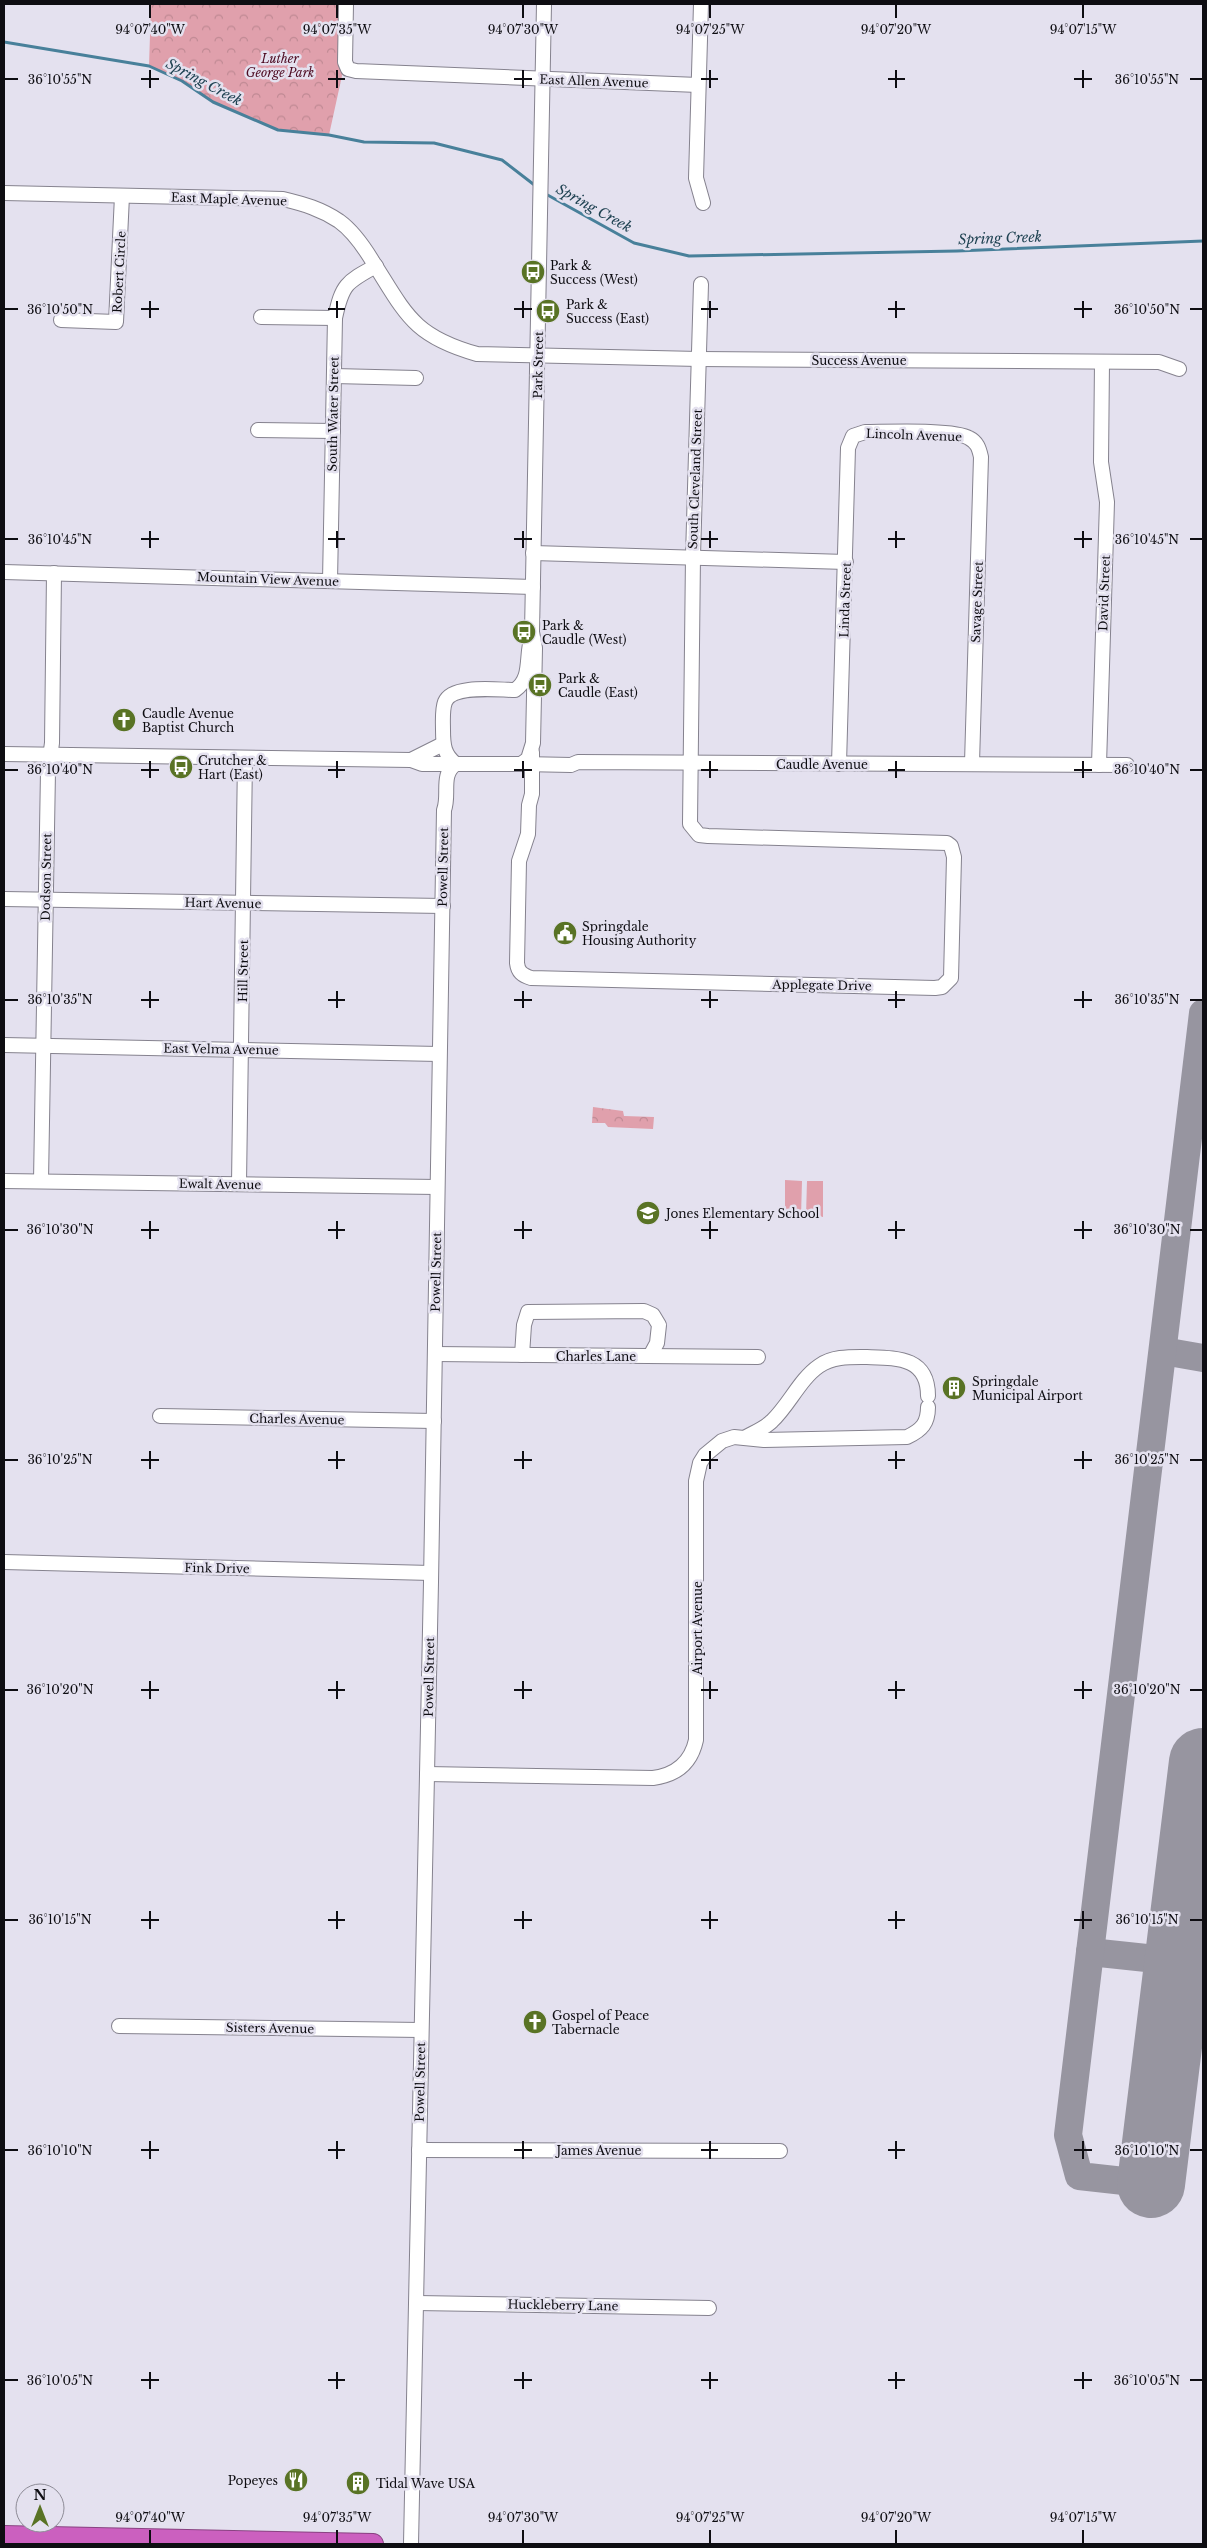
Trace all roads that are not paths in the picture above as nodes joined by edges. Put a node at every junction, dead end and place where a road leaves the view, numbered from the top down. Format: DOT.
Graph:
graph roads {
  1 [pos="346,4"];
  2 [pos="544,4"];
  3 [pos="701,4"];
  4 [pos="542,78"];
  5 [pos="698,85"];
  6 [pos="4,193"];
  7 [pos="122,196"];
  8 [pos="703,203"];
  9 [pos="376,266"];
  10 [pos="701,284"];
  11 [pos="262,317"];
  12 [pos="336,318"];
  13 [pos="61,320"];
  14 [pos="539,354"];
  15 [pos="699,359"];
  16 [pos="1102,362"];
  17 [pos="1179,369"];
  18 [pos="334,376"];
  19 [pos="416,378"];
  20 [pos="258,430"];
  21 [pos="333,431"];
  22 [pos="853,436"];
  23 [pos="975,442"];
  24 [pos="534,553"];
  25 [pos="693,556"];
  26 [pos="846,562"];
  27 [pos="4,572"];
  28 [pos="54,573"];
  29 [pos="330,581"];
  30 [pos="532,587"];
  31 [pos="532,636"];
  32 [pos="515,690"];
  33 [pos="534,705"];
  34 [pos="443,744"];
  35 [pos="4,754"];
  36 [pos="50,755"];
  37 [pos="245,758"];
  38 [pos="411,760"];
  39 [pos="528,760"];
  40 [pos="972,763"];
  41 [pos="441,764"];
  42 [pos="456,764"];
  43 [pos="690,764"];
  44 [pos="840,764"];
  45 [pos="1099,765"];
  46 [pos="1127,765"];
  47 [pos="444,810"];
  48 [pos="4,900"];
  49 [pos="46,900"];
  50 [pos="244,903"];
  51 [pos="443,906"];
  52 [pos="4,1045"];
  53 [pos="42,1045"];
  54 [pos="242,1050"];
  55 [pos="439,1054"];
  56 [pos="4,1180"];
  57 [pos="41,1181"];
  58 [pos="239,1184"];
  59 [pos="437,1187"];
  60 [pos="435,1354"];
  61 [pos="522,1355"];
  62 [pos="650,1356"];
  63 [pos="758,1357"];
  64 [pos="160,1416"];
  65 [pos="434,1421"];
  66 [pos="746,1437"];
  67 [pos="4,1562"];
  68 [pos="431,1573"];
  69 [pos="427,1774"];
  70 [pos="119,2026"];
  71 [pos="421,2030"];
  72 [pos="419,2150"];
  73 [pos="780,2151"];
  74 [pos="417,2303"];
  75 [pos="709,2308"];
  76 [pos="4,2536"];
  77 [pos="373,2544"];
  78 [pos="411,2544"];
  1 -- 4 [label="street, East Allen Avenue"];
  2 -- 4 [label="street, Park Street"];
  3 -- 5 [label="street"];
  4 -- 5 [label="street, East Allen Avenue"];
  4 -- 14 [label="street, Park Street"];
  5 -- 8 [label="street"];
  6 -- 7 [label="street, East Maple Avenue"];
  7 -- 9 [label="street, East Maple Avenue"];
  7 -- 13 [label="street, Robert Circle"];
  9 -- 12 [label="street, South Water Street"];
  9 -- 14 [label="street, East Maple Avenue"];
  10 -- 15 [label="street, South Cleveland Street"];
  11 -- 12 [label="street"];
  12 -- 18 [label="street, South Water Street"];
  14 -- 15 [label="street, Success Avenue"];
  14 -- 24 [label="street, Park Street"];
  15 -- 16 [label="street, Success Avenue"];
  15 -- 25 [label="street, South Cleveland Street"];
  16 -- 17 [label="street, Success Avenue"];
  16 -- 45 [label="street, David Street"];
  18 -- 19 [label="street"];
  18 -- 21 [label="street, South Water Street"];
  20 -- 21 [label="street"];
  21 -- 29 [label="street, South Water Street"];
  22 -- 23 [label="street, Lincoln Avenue"];
  22 -- 26 [label="street, Linda Street"];
  23 -- 40 [label="street, Savage Street"];
  24 -- 25 [label="street"];
  24 -- 30 [label="street, Park Street"];
  25 -- 26 [label="street"];
  25 -- 43 [label="street, South Cleveland Street"];
  26 -- 44 [label="street, Linda Street"];
  27 -- 28 [label="street, Mountain View Avenue"];
  28 -- 29 [label="street, Mountain View Avenue"];
  28 -- 36 [label="street, Dodson Street"];
  29 -- 30 [label="street, Mountain View Avenue"];
  30 -- 31 [label="street, Park Street"];
  31 -- 32 [label="street, Park Street"];
  31 -- 33 [label="street, Park Street"];
  32 -- 33 [label="street"];
  32 -- 34 [label="street"];
  33 -- 39 [label="street, Park Street"];
  34 -- 38 [label="street"];
  34 -- 41 [label="street, Powell Street"];
  34 -- 42 [label="street"];
  35 -- 36 [label="street"];
  36 -- 37 [label="street"];
  36 -- 49 [label="street, Dodson Street"];
  37 -- 38 [label="street"];
  37 -- 50 [label="street, Hill Street"];
  38 -- 41 [label="street"];
  39 -- 42 [label="street"];
  39 -- 43 [label="street, Caudle Avenue"];
  39 -- 43 [label="street, Applegate Drive"];
  40 -- 44 [label="street, Caudle Avenue"];
  40 -- 45 [label="street, Caudle Avenue"];
  41 -- 42 [label="street"];
  41 -- 47 [label="street, Powell Street"];
  42 -- 47 [label="street, Powell Street"];
  43 -- 44 [label="street, Caudle Avenue"];
  45 -- 46 [label="street, Caudle Avenue"];
  47 -- 51 [label="street, Powell Street"];
  48 -- 49 [label="street, Hart Avenue"];
  49 -- 50 [label="street, Hart Avenue"];
  49 -- 53 [label="street, Dodson Street"];
  50 -- 51 [label="street, Hart Avenue"];
  50 -- 54 [label="street, Hill Street"];
  51 -- 55 [label="street, Powell Street"];
  52 -- 53 [label="street, East Velma Avenue"];
  53 -- 54 [label="street, East Velma Avenue"];
  53 -- 57 [label="street, Dodson Street"];
  54 -- 55 [label="street, East Velma Avenue"];
  54 -- 58 [label="street, Hill Street"];
  55 -- 59 [label="street, Powell Street"];
  56 -- 57 [label="street, Ewalt Avenue"];
  57 -- 58 [label="street, Ewalt Avenue"];
  58 -- 59 [label="street, Ewalt Avenue"];
  59 -- 60 [label="street, Powell Street"];
  60 -- 61 [label="street, Charles Lane"];
  60 -- 65 [label="street, Powell Street"];
  61 -- 62 [label="street, Charles Lane"];
  61 -- 62 [label="street"];
  62 -- 63 [label="street, Charles Lane"];
  64 -- 65 [label="street, Charles Avenue"];
  65 -- 68 [label="street, Powell Street"];
  66 -- 66 [label="street, Airport Avenue"];
  66 -- 69 [label="street, Airport Avenue"];
  67 -- 68 [label="street, Fink Drive"];
  68 -- 69 [label="street, Powell Street"];
  69 -- 71 [label="street, Powell Street"];
  70 -- 71 [label="street, Sisters Avenue"];
  71 -- 72 [label="street, Powell Street"];
  72 -- 73 [label="street, James Avenue"];
  72 -- 74 [label="street, Powell Street"];
  74 -- 75 [label="street, Huckleberry Lane"];
  74 -- 78 [label="street, Powell Street"];
  76 -- 77 [label="highway"];
}
